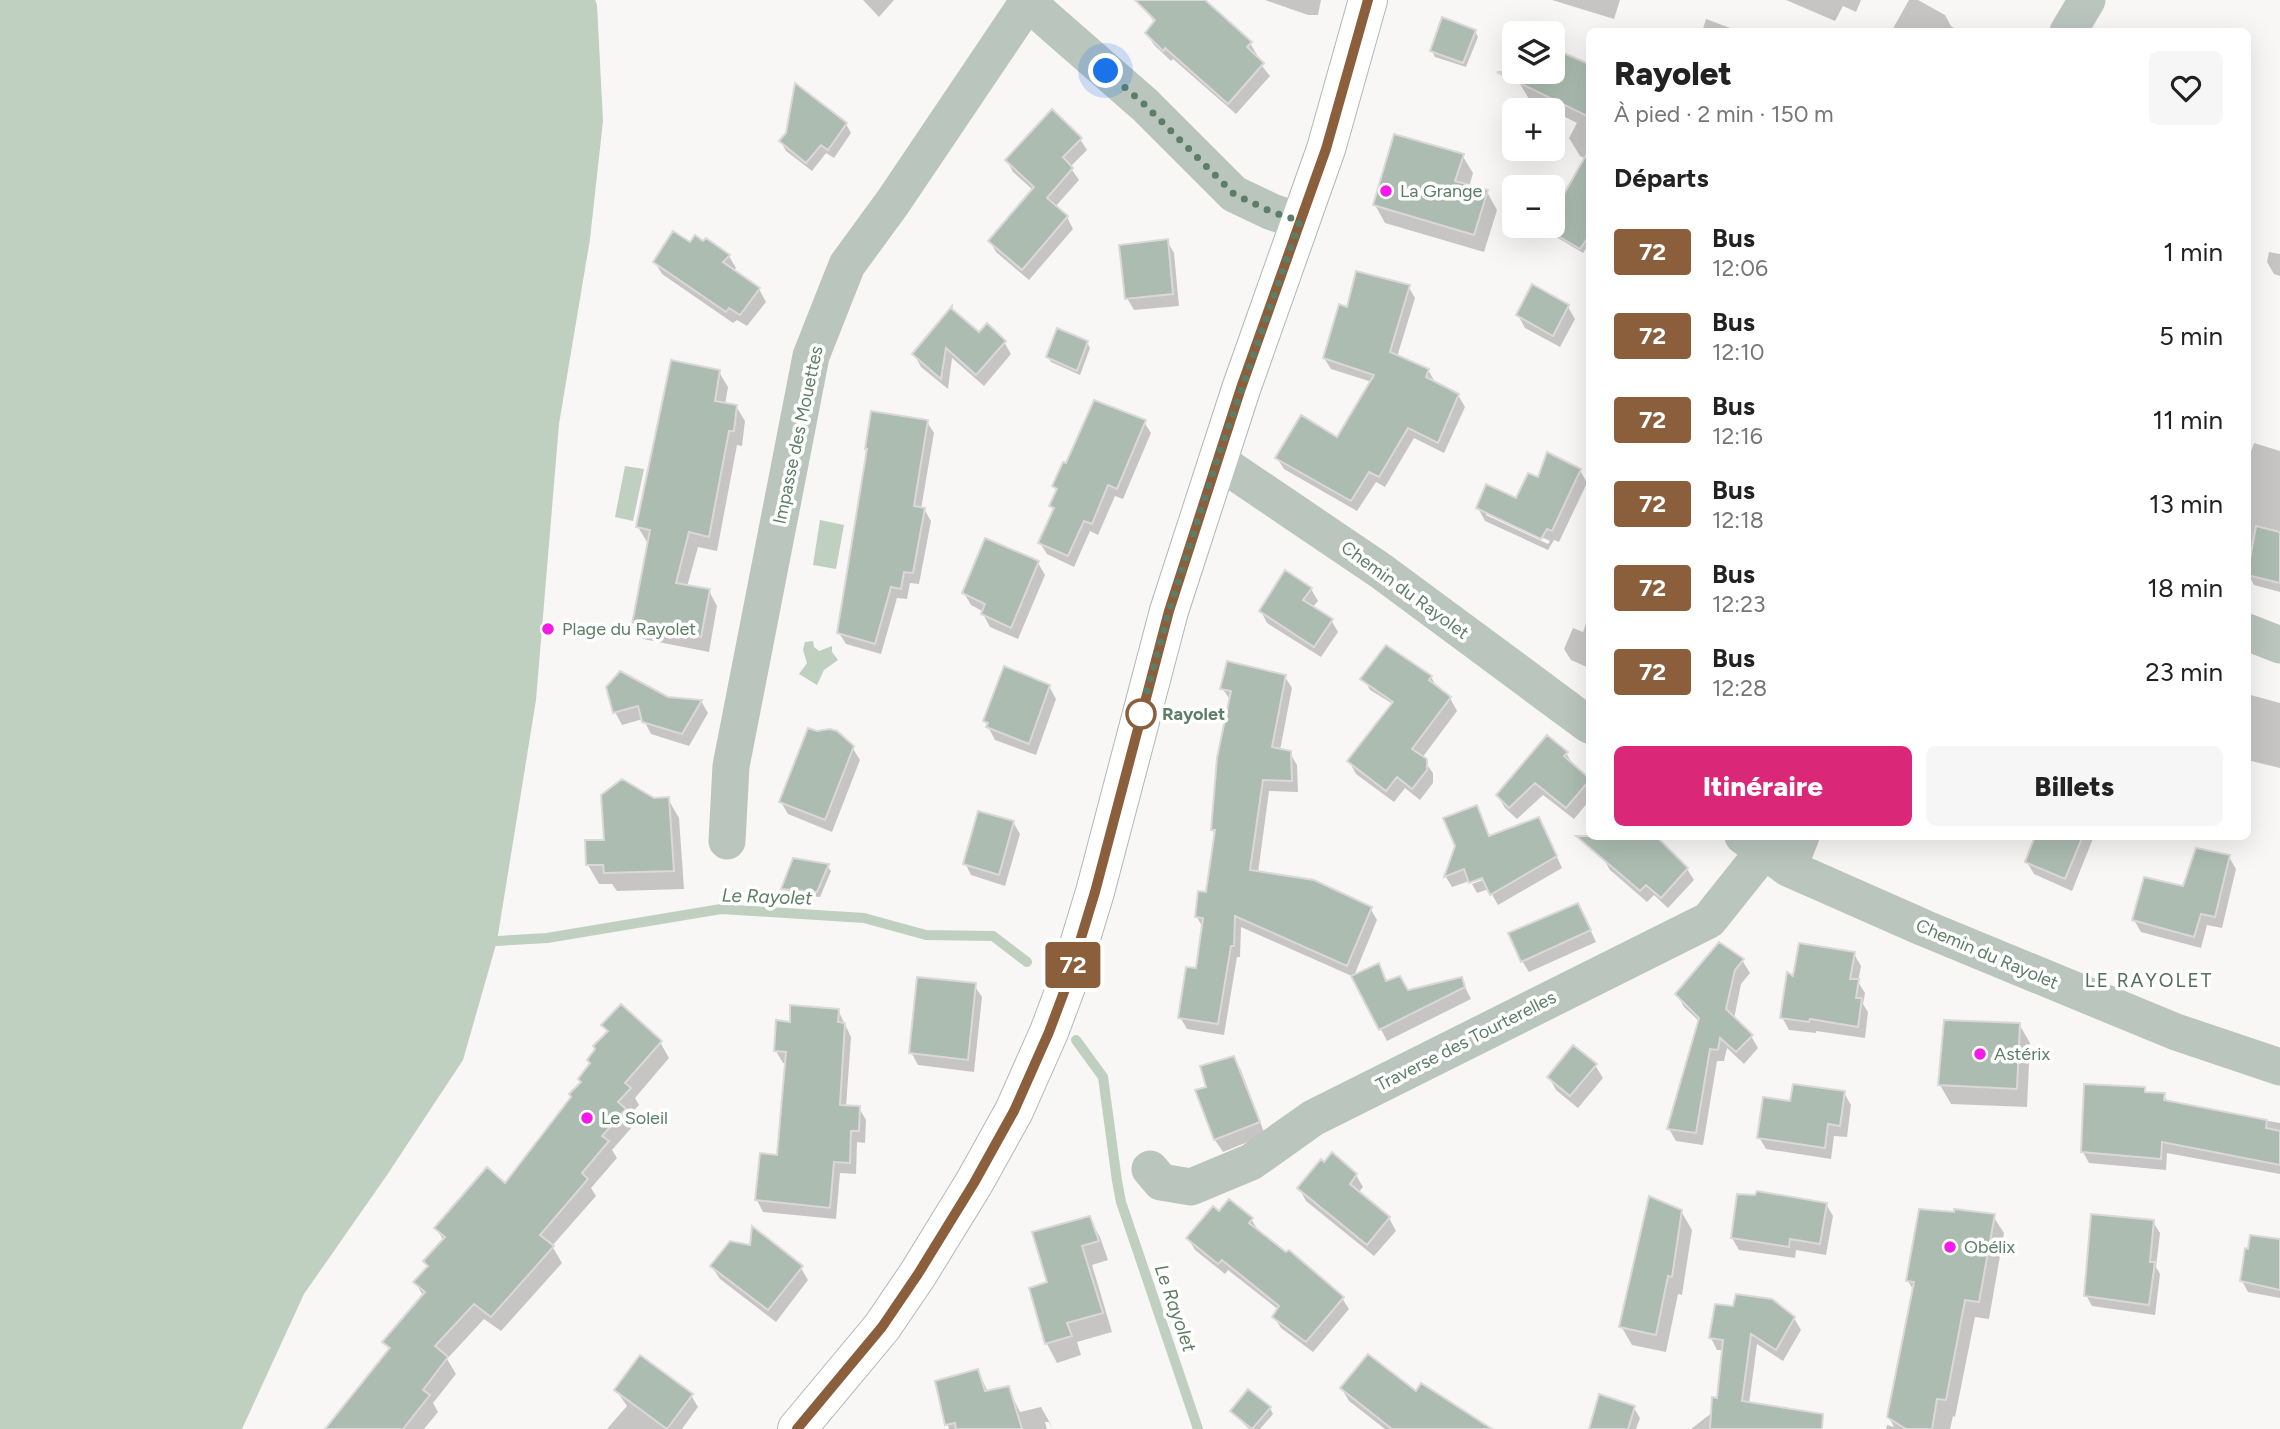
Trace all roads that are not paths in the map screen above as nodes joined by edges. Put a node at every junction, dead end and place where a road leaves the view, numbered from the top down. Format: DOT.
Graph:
graph roads {
  1 [pos="1368,0"];
  2 [pos="2087,0"];
  3 [pos="1026,1"];
  4 [pos="2070,28"];
  5 [pos="1300,221"];
  6 [pos="1217,460"];
  7 [pos="2251,634"];
  8 [pos="2280,645"];
  9 [pos="1586,723"];
  10 [pos="727,841"];
  11 [pos="1774,848"];
  12 [pos="2280,1067"];
  13 [pos="1150,1169"];
  14 [pos="797,1429"];
  1 -- 5 [label="main road"];
  2 -- 4 [label="street"];
  3 -- 5 [label="street"];
  3 -- 10 [label="street, Impasse des Mouettes"];
  5 -- 6 [label="main road"];
  6 -- 9 [label="street, Chemin du Rayolet"];
  6 -- 14 [label="main road"];
  7 -- 8 [label="street"];
  11 -- 12 [label="street, Chemin du Rayolet"];
  11 -- 13 [label="street, Traverse des Tourterelles"];
}
